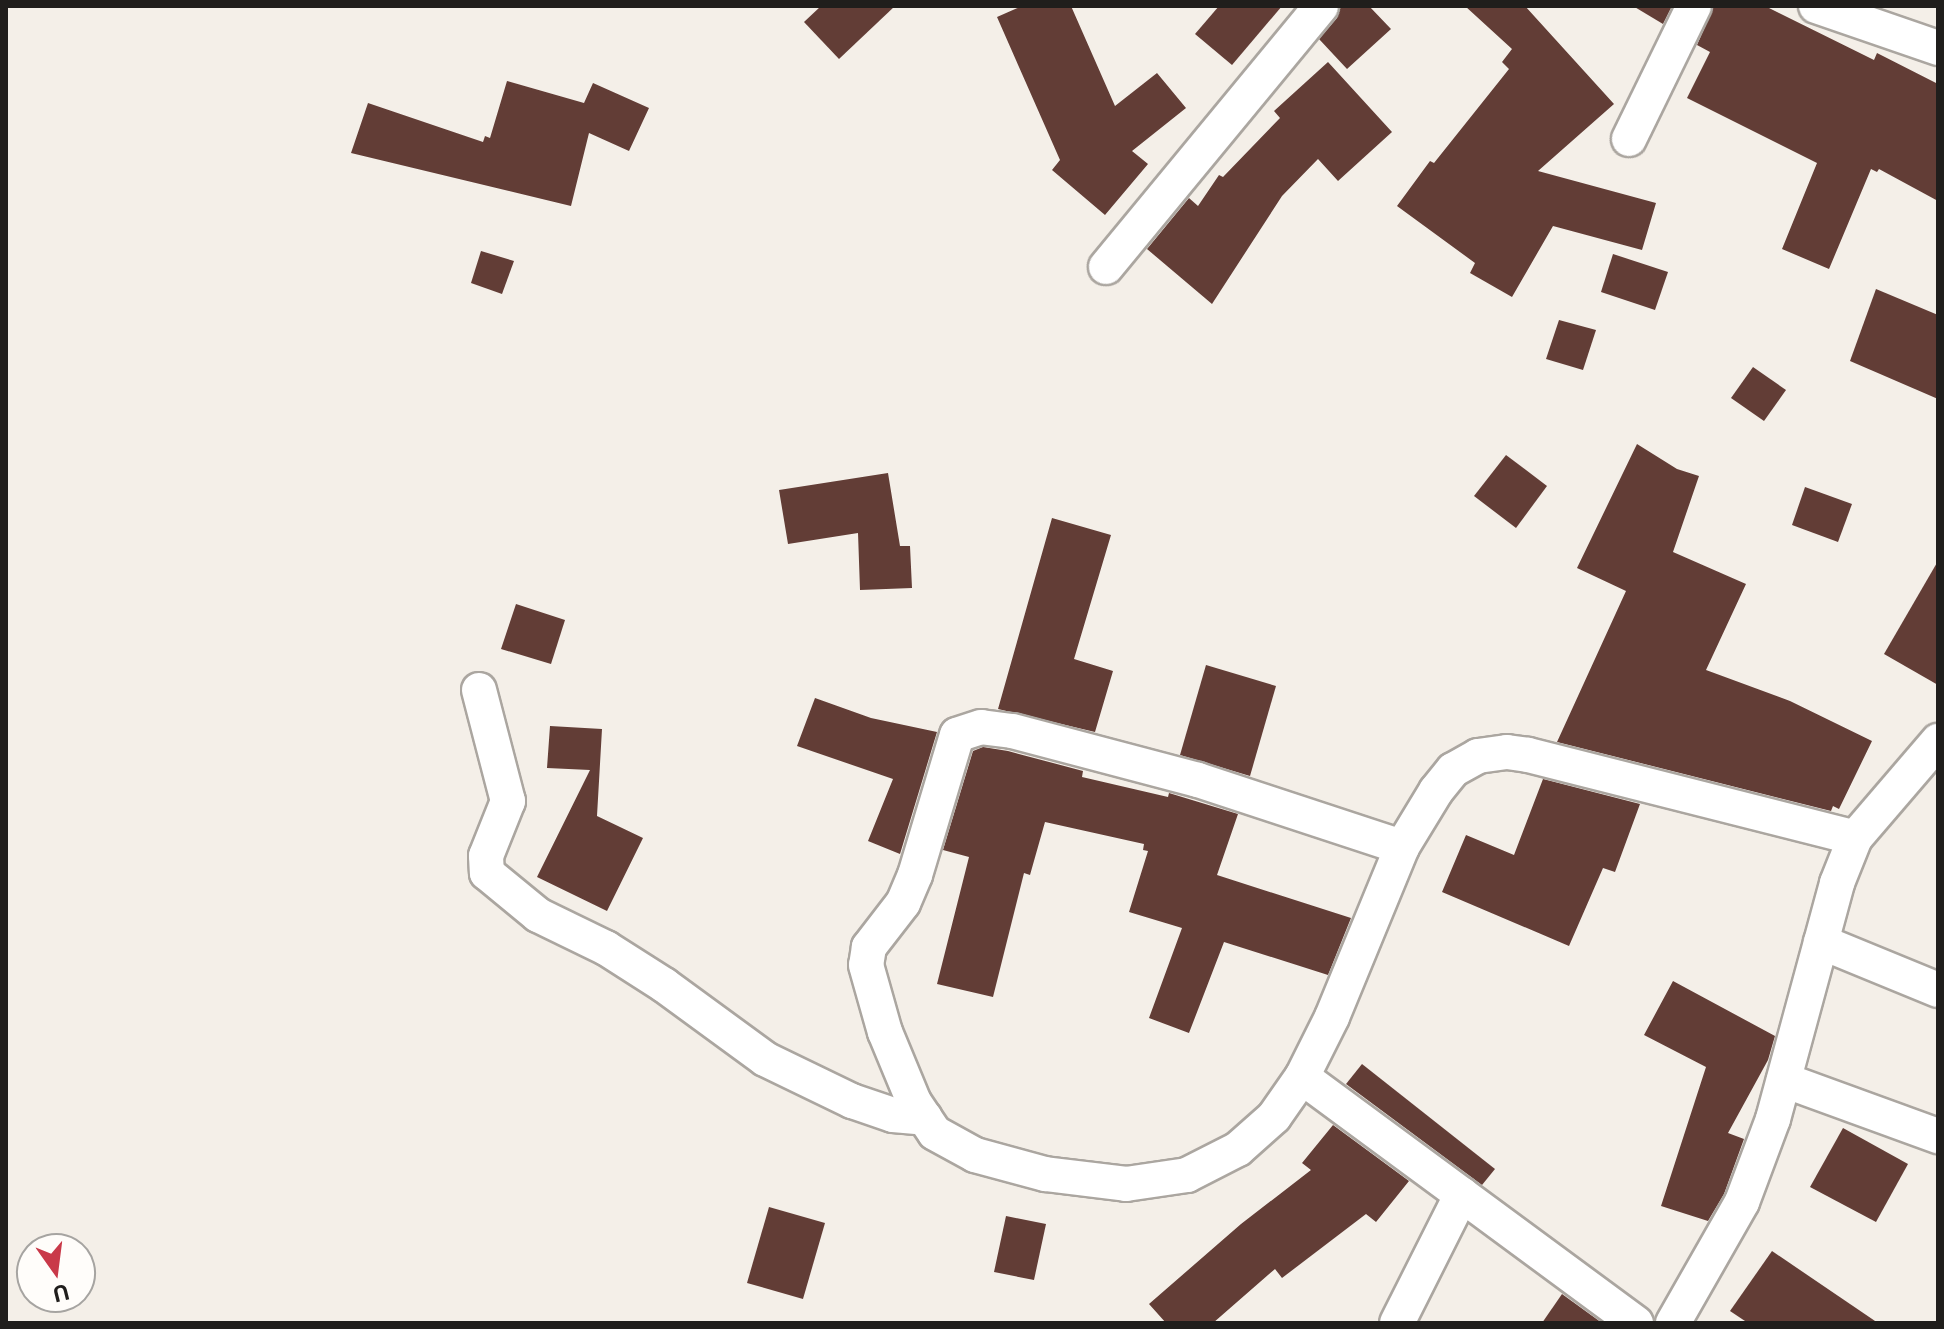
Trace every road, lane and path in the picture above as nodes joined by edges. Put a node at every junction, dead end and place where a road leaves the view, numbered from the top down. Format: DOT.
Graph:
graph roads {
  1 [pos="1321,6"];
  2 [pos="1694,6"];
  3 [pos="1816,6"];
  4 [pos="1938,48"];
  5 [pos="1629,139"];
  6 [pos="1106,267"];
  7 [pos="479,690"];
  8 [pos="1934,754"];
  9 [pos="1855,838"];
  10 [pos="1402,847"];
  11 [pos="1821,942"];
  12 [pos="1938,990"];
  13 [pos="1302,1077"];
  14 [pos="1784,1080"];
  15 [pos="925,1118"];
  16 [pos="1938,1136"];
  17 [pos="1462,1194"];
  18 [pos="1397,1323"];
  19 [pos="1636,1323"];
  20 [pos="1673,1323"];
  1 -- 6 [label="street"];
  2 -- 5 [label="street"];
  3 -- 4 [label="street"];
  7 -- 15 [label="street"];
  8 -- 9 [label="street"];
  9 -- 10 [label="street"];
  9 -- 11 [label="street"];
  10 -- 13 [label="street"];
  10 -- 15 [label="street"];
  11 -- 12 [label="street"];
  11 -- 14 [label="street"];
  13 -- 15 [label="street"];
  13 -- 17 [label="street"];
  14 -- 16 [label="street"];
  14 -- 20 [label="street"];
  17 -- 18 [label="street"];
  17 -- 19 [label="street"];
}
